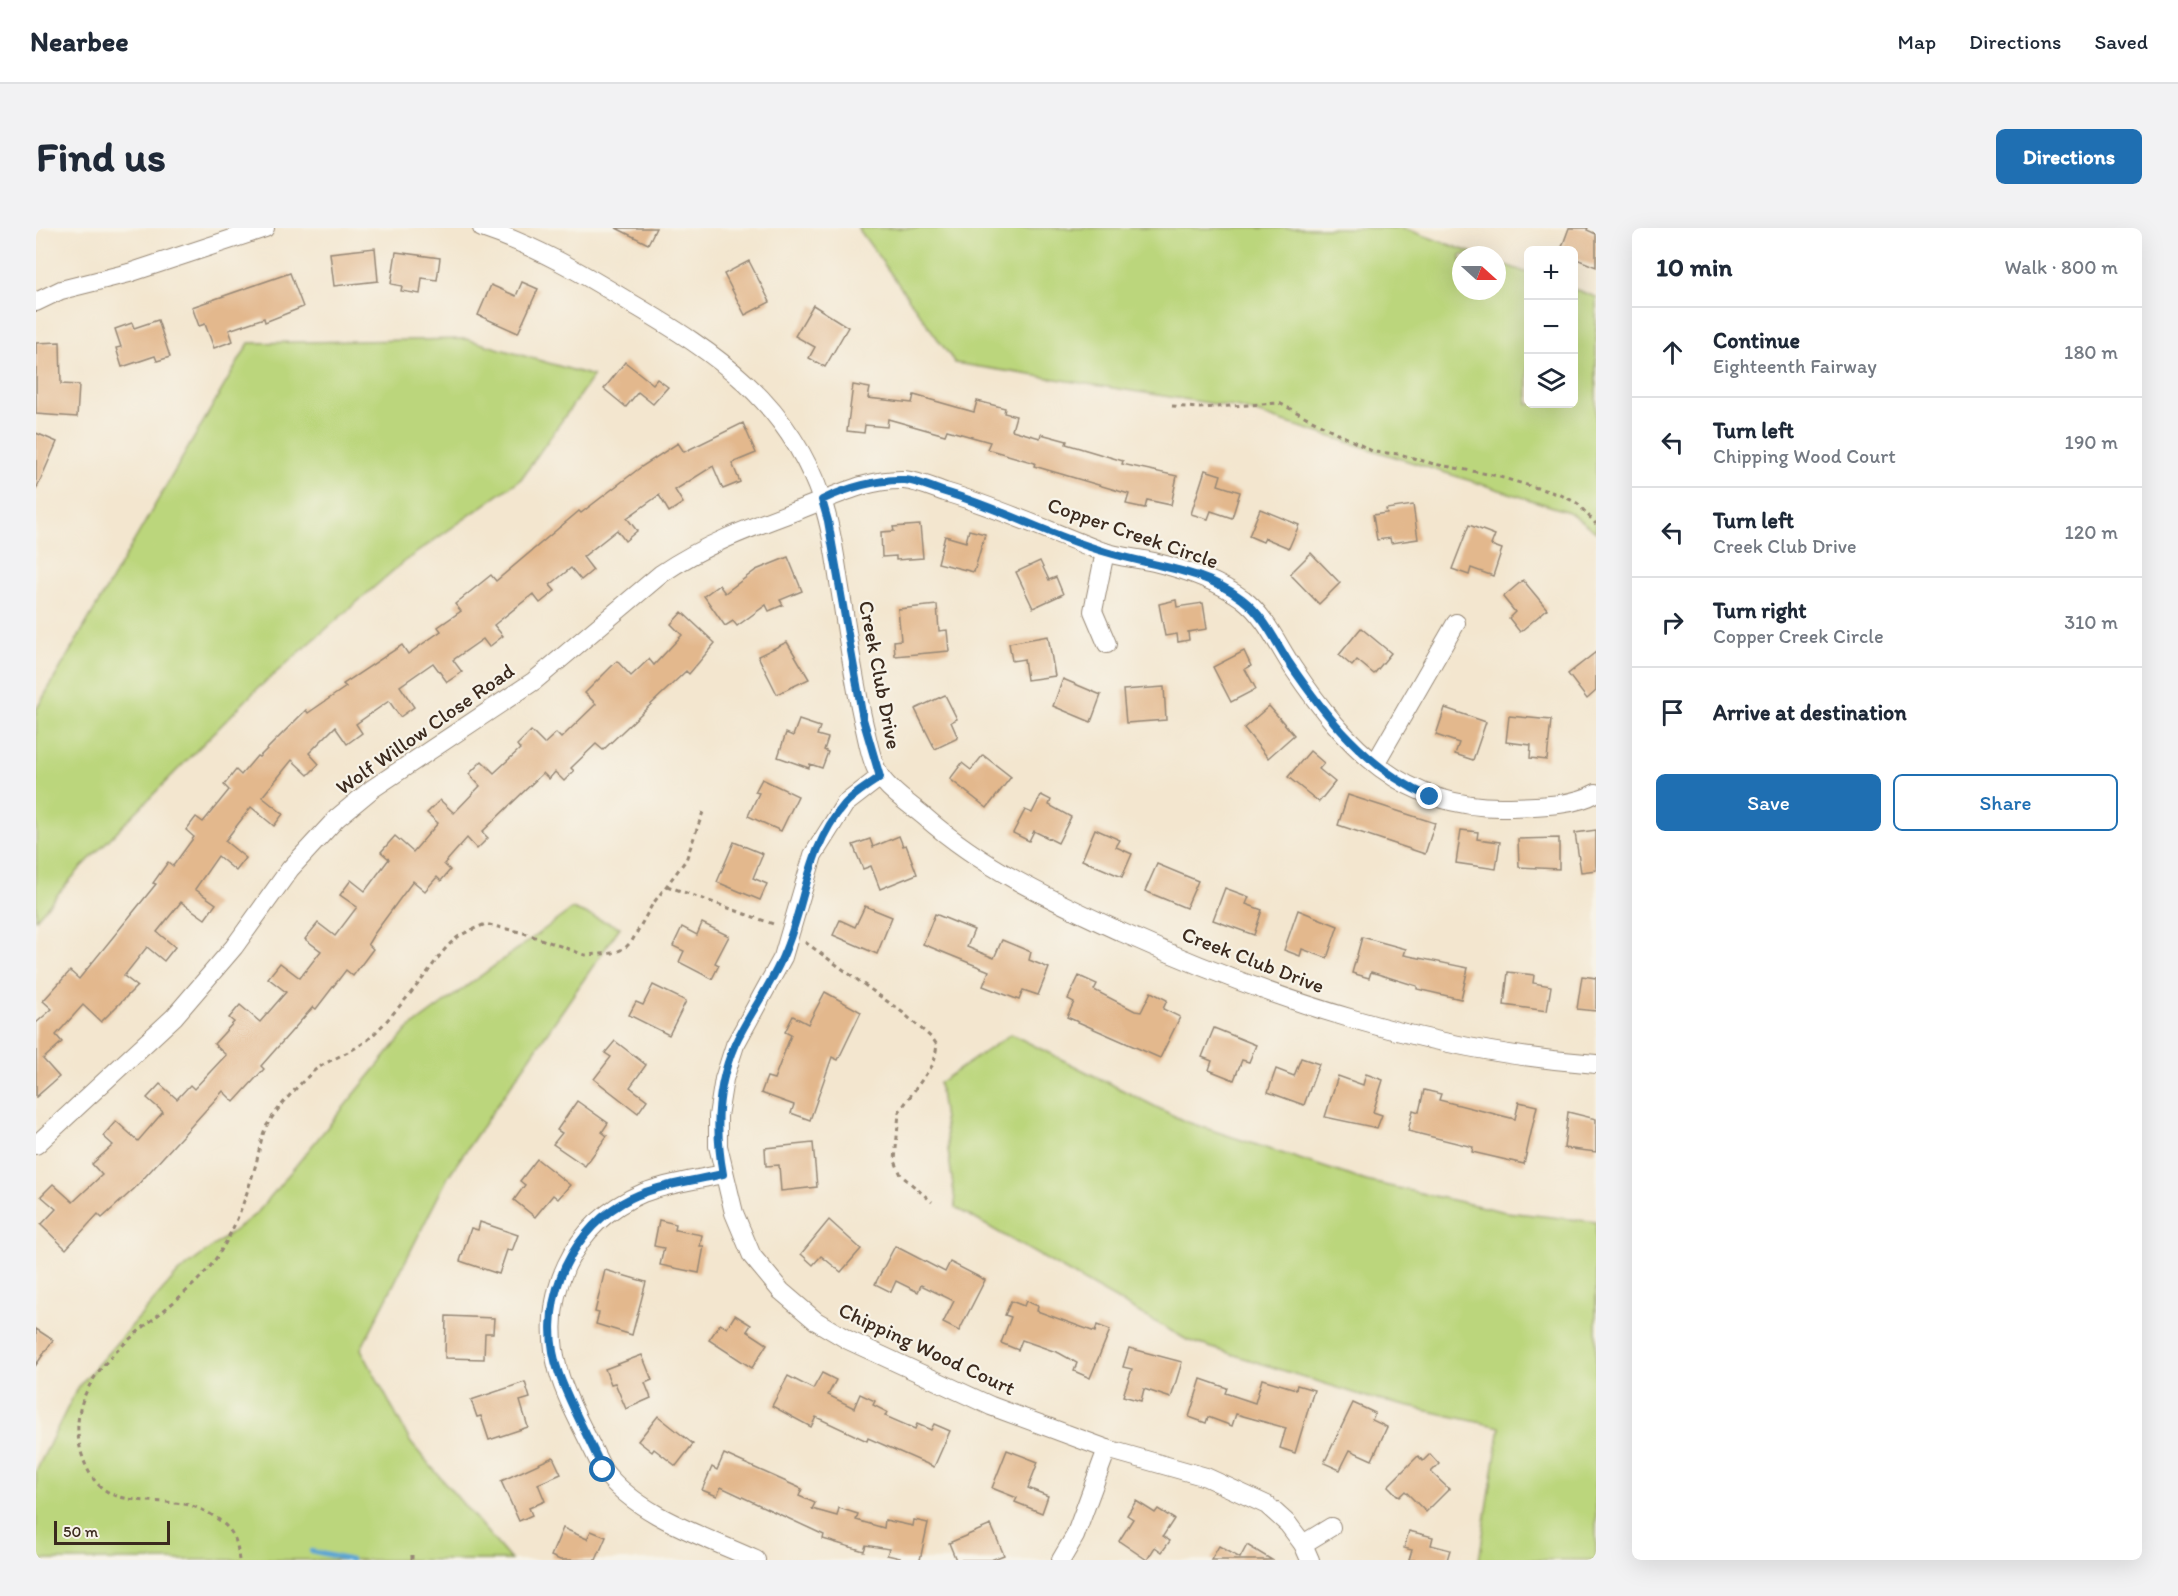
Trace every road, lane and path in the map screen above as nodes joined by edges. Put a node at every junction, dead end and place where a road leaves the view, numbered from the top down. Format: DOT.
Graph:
graph roads {
  1 [pos="265,228"];
  2 [pos="482,228"];
  3 [pos="245,231"];
  4 [pos="36,285"];
  5 [pos="61,290"];
  6 [pos="36,302"];
  7 [pos="1172,406"];
  8 [pos="822,500"];
  9 [pos="1596,524"];
  10 [pos="1105,552"];
  11 [pos="1456,623"];
  12 [pos="1107,644"];
  13 [pos="1376,762"];
  14 [pos="880,777"];
  15 [pos="1596,793"];
  16 [pos="703,812"];
  17 [pos="667,886"];
  18 [pos="784,929"];
  19 [pos="802,940"];
  20 [pos="1596,1064"];
  21 [pos="36,1145"];
  22 [pos="723,1174"];
  23 [pos="933,1202"];
  24 [pos="1107,1449"];
  25 [pos="1331,1527"];
  26 [pos="1306,1552"];
  27 [pos="239,1560"];
  28 [pos="756,1560"];
  29 [pos="1061,1560"];
  1 -- 3 [label="street"];
  2 -- 8 [label="street, Creek Club Drive"];
  3 -- 5 [label="street"];
  4 -- 5 [label="street"];
  5 -- 6 [label="street"];
  7 -- 9 [label="path"];
  8 -- 10 [label="street, Copper Creek Circle"];
  8 -- 14 [label="street, Creek Club Drive"];
  8 -- 21 [label="street, Wolf Willow Close Road"];
  10 -- 12 [label="street"];
  10 -- 13 [label="street, Copper Creek Circle"];
  11 -- 13 [label="street"];
  13 -- 15 [label="street, Copper Creek Circle"];
  14 -- 20 [label="street, Creek Club Drive"];
  14 -- 22 [label="street, Chipping Wood Court"];
  16 -- 17 [label="path"];
  17 -- 18 [label="path"];
  17 -- 27 [label="path"];
  19 -- 23 [label="path"];
  22 -- 24 [label="street, Chipping Wood Court"];
  22 -- 28 [label="street"];
  24 -- 26 [label="street, Chipping Wood Court"];
  24 -- 29 [label="street"];
  25 -- 26 [label="street"];
}
